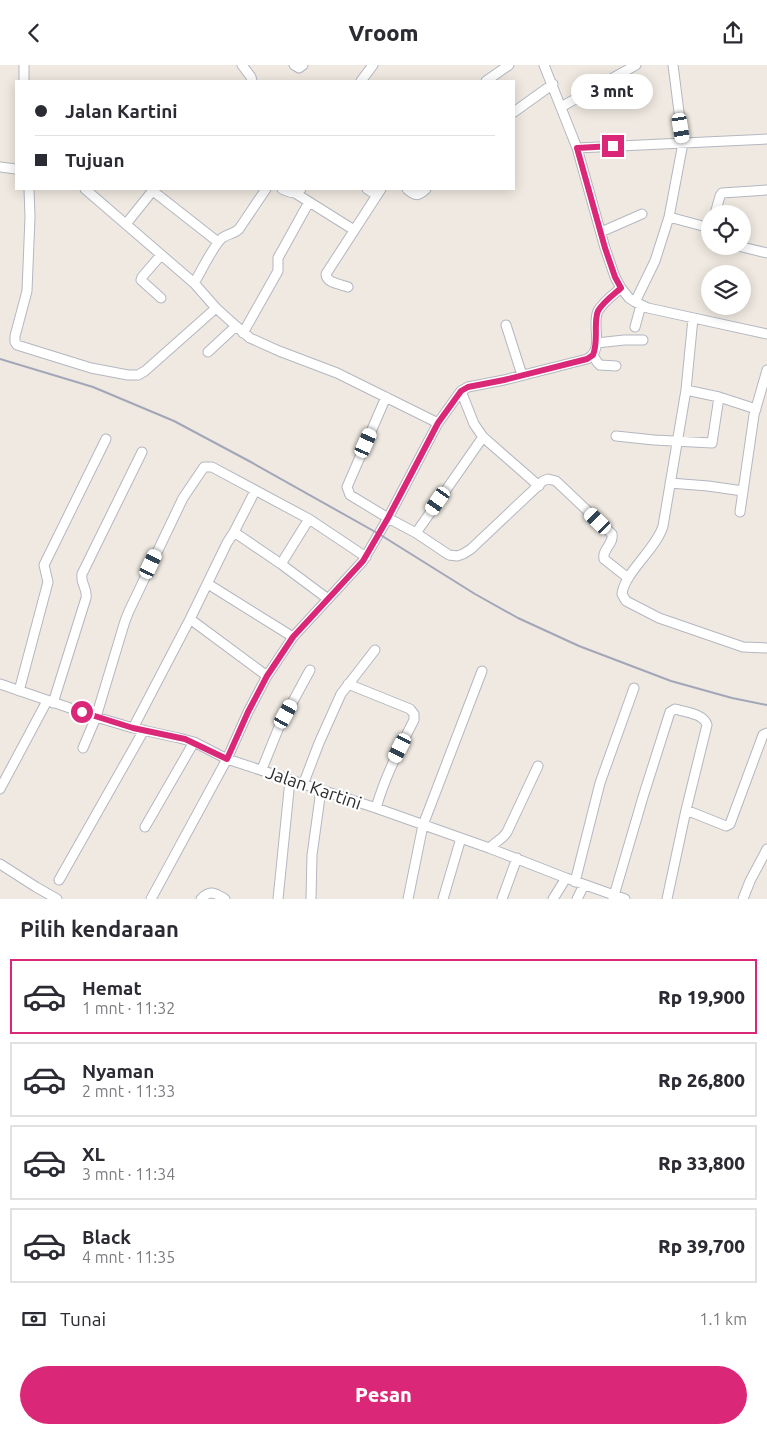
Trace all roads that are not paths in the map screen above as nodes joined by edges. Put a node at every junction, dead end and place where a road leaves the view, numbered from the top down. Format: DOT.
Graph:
graph roads {
  1 [pos="24,65"];
  2 [pos="242,65"];
  3 [pos="294,65"];
  4 [pos="303,65"];
  5 [pos="373,65"];
  6 [pos="509,65"];
  7 [pos="544,65"];
  8 [pos="673,65"];
  9 [pos="632,66"];
  10 [pos="363,78"];
  11 [pos="24,80"];
  12 [pos="252,80"];
  13 [pos="487,80"];
  14 [pos="552,84"];
  15 [pos="561,107"];
  16 [pos="515,111"];
  17 [pos="767,139"];
  18 [pos="683,143"];
  19 [pos="577,148"];
  20 [pos="0,167"];
  21 [pos="15,169"];
  22 [pos="29,190"];
  23 [pos="87,190"];
  24 [pos="153,190"];
  25 [pos="265,190"];
  26 [pos="408,190"];
  27 [pos="425,190"];
  28 [pos="298,191"];
  29 [pos="767,191"];
  30 [pos="378,192"];
  31 [pos="309,202"];
  32 [pos="718,205"];
  33 [pos="642,215"];
  34 [pos="669,217"];
  35 [pos="126,224"];
  36 [pos="701,226"];
  37 [pos="354,230"];
  38 [pos="601,232"];
  39 [pos="218,242"];
  40 [pos="751,249"];
  41 [pos="767,253"];
  42 [pos="161,255"];
  43 [pos="194,283"];
  44 [pos="348,287"];
  45 [pos="621,288"];
  46 [pos="161,297"];
  47 [pos="638,304"];
  48 [pos="216,308"];
  49 [pos="693,318"];
  50 [pos="506,325"];
  51 [pos="635,327"];
  52 [pos="239,330"];
  53 [pos="767,334"];
  54 [pos="643,340"];
  55 [pos="596,343"];
  56 [pos="208,352"];
  57 [pos="593,355"];
  58 [pos="616,366"];
  59 [pos="767,370"];
  60 [pos="522,375"];
  61 [pos="686,390"];
  62 [pos="461,391"];
  63 [pos="386,397"];
  64 [pos="719,397"];
  65 [pos="756,409"];
  66 [pos="438,423"];
  67 [pos="616,436"];
  68 [pos="483,437"];
  69 [pos="106,439"];
  70 [pos="677,441"];
  71 [pos="142,452"];
  72 [pos="670,483"];
  73 [pos="539,486"];
  74 [pos="255,491"];
  75 [pos="743,491"];
  76 [pos="740,512"];
  77 [pos="388,518"];
  78 [pos="309,519"];
  79 [pos="234,532"];
  80 [pos="416,533"];
  81 [pos="366,557"];
  82 [pos="282,564"];
  83 [pos="628,578"];
  84 [pos="208,583"];
  85 [pos="328,599"];
  86 [pos="190,619"];
  87 [pos="293,637"];
  88 [pos="767,648"];
  89 [pos="375,651"];
  90 [pos="310,670"];
  91 [pos="482,671"];
  92 [pos="267,676"];
  93 [pos="0,684"];
  94 [pos="348,684"];
  95 [pos="634,688"];
  96 [pos="19,691"];
  97 [pos="50,702"];
  98 [pos="96,717"];
  99 [pos="133,728"];
  100 [pos="144,730"];
  101 [pos="767,733"];
  102 [pos="194,742"];
  103 [pos="83,748"];
  104 [pos="227,759"];
  105 [pos="538,766"];
  106 [pos="262,769"];
  107 [pos="290,780"];
  108 [pos="302,785"];
  109 [pos="0,789"];
  110 [pos="321,790"];
  111 [pos="376,808"];
  112 [pos="686,810"];
  113 [pos="424,825"];
  114 [pos="146,827"];
  115 [pos="461,838"];
  116 [pos="489,848"];
  117 [pos="767,849"];
  118 [pos="516,858"];
  119 [pos="0,864"];
  120 [pos="566,878"];
  121 [pos="59,881"];
  122 [pos="580,883"];
  123 [pos="614,897"];
  124 [pos="58,899"];
  125 [pos="151,899"];
  126 [pos="201,899"];
  127 [pos="225,899"];
  128 [pos="278,899"];
  129 [pos="311,899"];
  130 [pos="408,899"];
  131 [pos="443,899"];
  132 [pos="502,899"];
  133 [pos="553,899"];
  134 [pos="577,899"];
  135 [pos="625,899"];
  136 [pos="667,899"];
  137 [pos="743,899"];
  1 -- 11 [label="street"];
  2 -- 12 [label="street"];
  3 -- 4 [label="street"];
  5 -- 10 [label="street"];
  6 -- 13 [label="street"];
  7 -- 14 [label="street"];
  8 -- 18 [label="street"];
  9 -- 15 [label="street"];
  14 -- 15 [label="street"];
  14 -- 16 [label="street"];
  15 -- 19 [label="street"];
  17 -- 18 [label="street"];
  18 -- 19 [label="street"];
  18 -- 34 [label="street"];
  19 -- 38 [label="street"];
  20 -- 21 [label="street"];
  22 -- 48 [label="street"];
  23 -- 35 [label="street"];
  24 -- 35 [label="street"];
  24 -- 39 [label="street"];
  25 -- 39 [label="street"];
  26 -- 27 [label="street"];
  28 -- 31 [label="street"];
  29 -- 32 [label="street"];
  30 -- 37 [label="street"];
  31 -- 37 [label="street"];
  31 -- 52 [label="street"];
  33 -- 38 [label="street"];
  34 -- 36 [label="street"];
  34 -- 47 [label="street"];
  35 -- 42 [label="street"];
  37 -- 44 [label="street"];
  38 -- 45 [label="street"];
  39 -- 43 [label="street"];
  40 -- 41 [label="street"];
  42 -- 43 [label="street"];
  42 -- 46 [label="street"];
  43 -- 48 [label="street"];
  45 -- 47 [label="street"];
  45 -- 55 [label="street"];
  47 -- 49 [label="street"];
  47 -- 51 [label="street"];
  48 -- 52 [label="street"];
  49 -- 53 [label="street"];
  49 -- 61 [label="street"];
  50 -- 60 [label="street"];
  52 -- 56 [label="street"];
  52 -- 63 [label="street"];
  54 -- 55 [label="street"];
  55 -- 57 [label="street"];
  57 -- 58 [label="street"];
  57 -- 60 [label="street"];
  59 -- 65 [label="street"];
  60 -- 62 [label="street"];
  61 -- 64 [label="street"];
  61 -- 70 [label="street"];
  62 -- 66 [label="street"];
  62 -- 68 [label="street"];
  63 -- 66 [label="street"];
  63 -- 77 [label="street"];
  64 -- 65 [label="street"];
  64 -- 70 [label="street"];
  65 -- 75 [label="street"];
  66 -- 77 [label="street"];
  67 -- 70 [label="street"];
  68 -- 73 [label="street"];
  68 -- 80 [label="street"];
  69 -- 96 [label="street"];
  70 -- 72 [label="street"];
  71 -- 97 [label="street"];
  72 -- 75 [label="street"];
  72 -- 83 [label="street"];
  73 -- 80 [label="street"];
  73 -- 83 [label="street"];
  74 -- 78 [label="street"];
  74 -- 79 [label="street"];
  74 -- 98 [label="street"];
  75 -- 76 [label="street"];
  77 -- 80 [label="street"];
  77 -- 81 [label="street"];
  78 -- 81 [label="street"];
  78 -- 82 [label="street"];
  79 -- 82 [label="street"];
  79 -- 84 [label="street"];
  81 -- 85 [label="street"];
  82 -- 85 [label="street"];
  83 -- 88 [label="street"];
  84 -- 86 [label="street"];
  84 -- 87 [label="street"];
  85 -- 87 [label="street"];
  86 -- 92 [label="street"];
  86 -- 99 [label="street"];
  87 -- 92 [label="street"];
  89 -- 94 [label="street"];
  90 -- 106 [label="street"];
  91 -- 113 [label="street"];
  92 -- 104 [label="street"];
  93 -- 96 [label="street, Jalan Kartini"];
  94 -- 108 [label="street"];
  94 -- 111 [label="street"];
  95 -- 122 [label="street"];
  96 -- 97 [label="street, Jalan Kartini"];
  97 -- 98 [label="street, Jalan Kartini"];
  97 -- 109 [label="street"];
  98 -- 99 [label="street, Jalan Kartini"];
  98 -- 103 [label="street"];
  99 -- 100 [label="street, Jalan Kartini"];
  100 -- 102 [label="street, Jalan Kartini"];
  100 -- 121 [label="street"];
  101 -- 112 [label="street"];
  102 -- 104 [label="street, Jalan Kartini"];
  102 -- 114 [label="street"];
  104 -- 106 [label="street, Jalan Kartini"];
  104 -- 125 [label="street"];
  105 -- 116 [label="street"];
  106 -- 107 [label="street, Jalan Kartini"];
  107 -- 108 [label="street, Jalan Kartini"];
  107 -- 128 [label="street"];
  108 -- 110 [label="street, Jalan Kartini"];
  110 -- 111 [label="street, Jalan Kartini"];
  110 -- 129 [label="street"];
  111 -- 113 [label="street, Jalan Kartini"];
  112 -- 123 [label="street"];
  112 -- 136 [label="street"];
  113 -- 115 [label="street, Jalan Kartini"];
  113 -- 130 [label="street"];
  115 -- 116 [label="street, Jalan Kartini"];
  115 -- 131 [label="street"];
  116 -- 118 [label="street, Jalan Kartini"];
  117 -- 137 [label="street"];
  118 -- 120 [label="street, Jalan Kartini"];
  118 -- 132 [label="street"];
  119 -- 124 [label="street"];
  120 -- 122 [label="street, Jalan Kartini"];
  120 -- 133 [label="street"];
  122 -- 123 [label="street, Jalan Kartini"];
  122 -- 134 [label="street"];
  123 -- 135 [label="street, Jalan Kartini"];
  126 -- 127 [label="street"];
}
